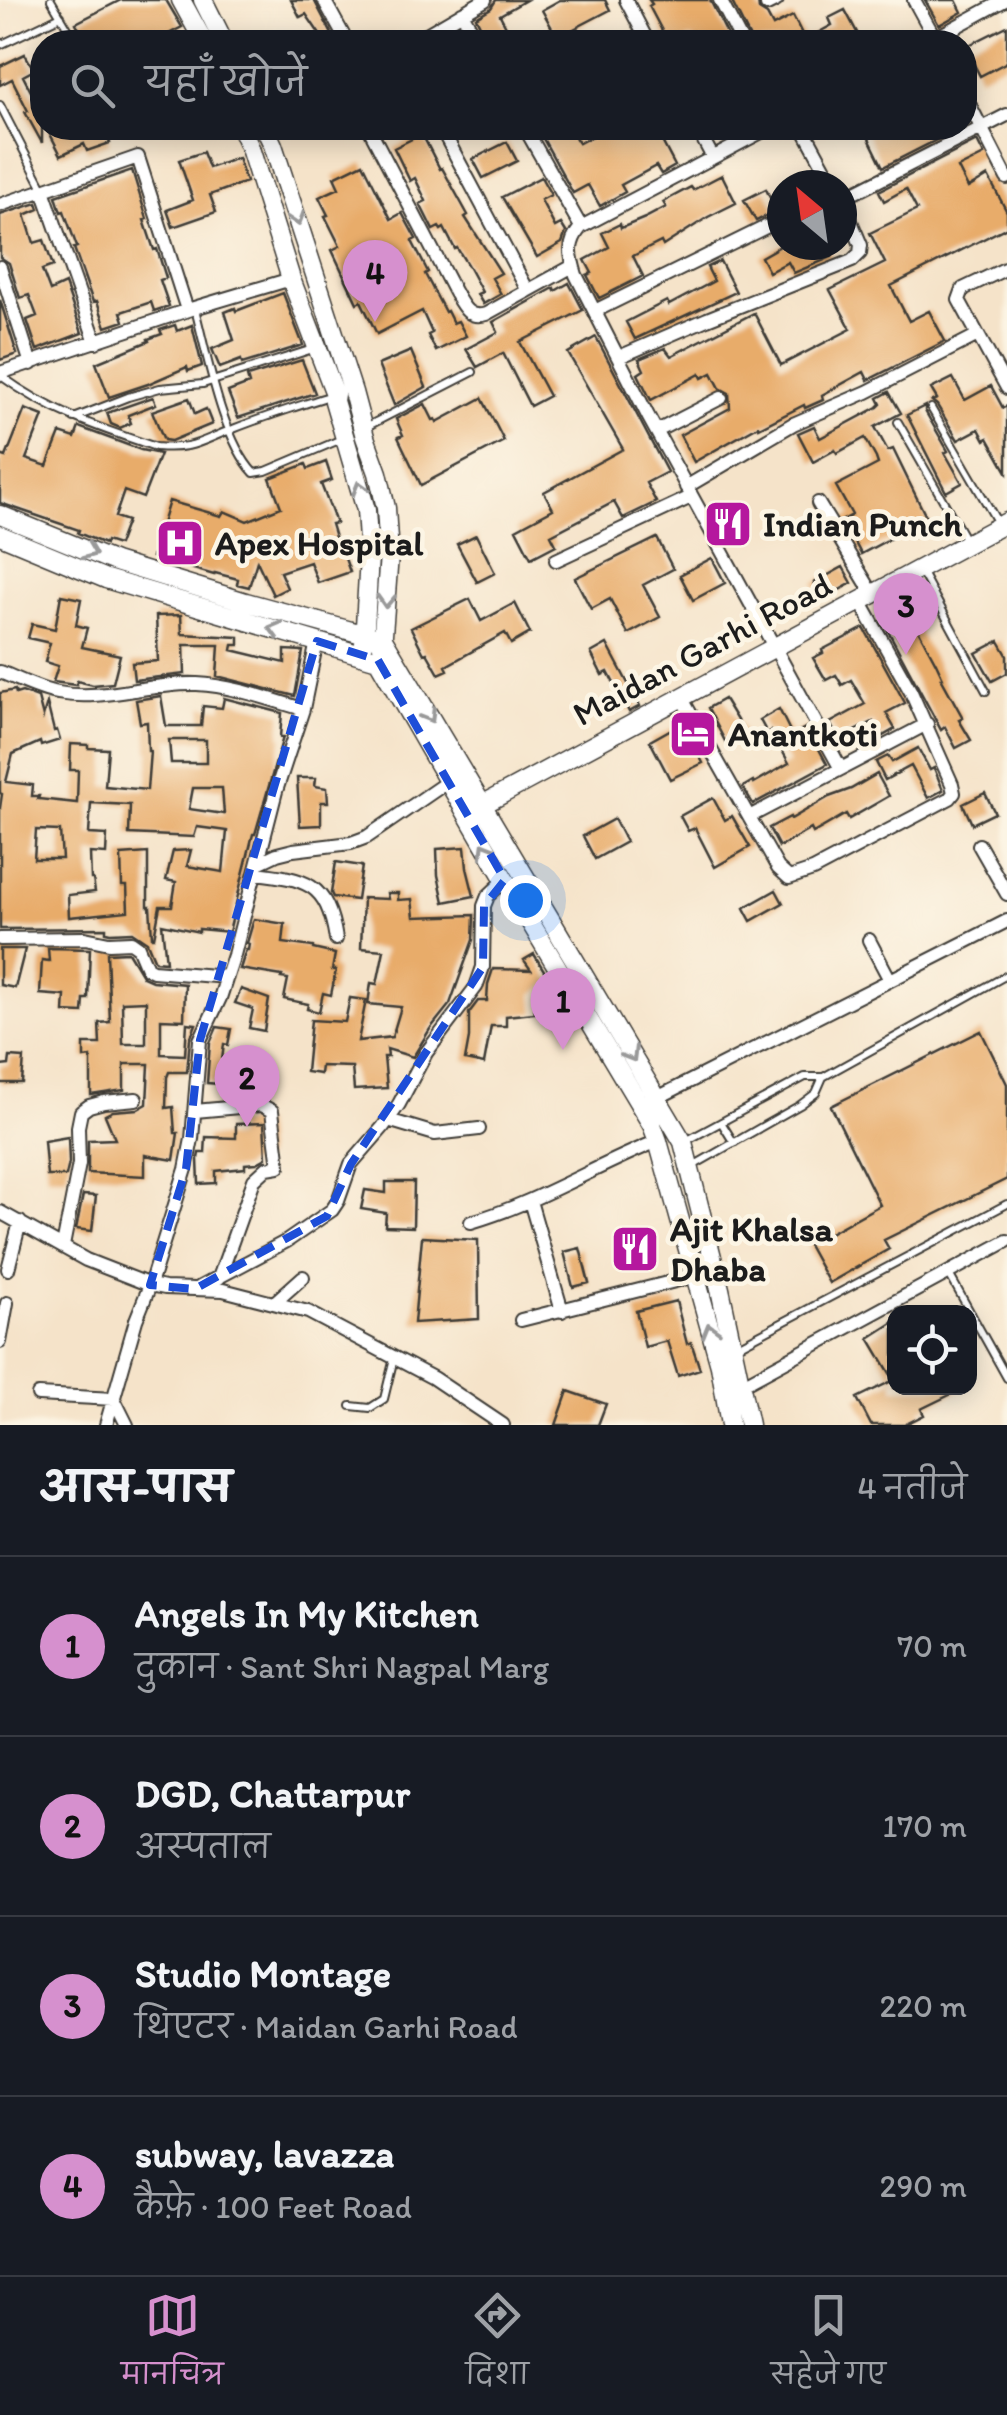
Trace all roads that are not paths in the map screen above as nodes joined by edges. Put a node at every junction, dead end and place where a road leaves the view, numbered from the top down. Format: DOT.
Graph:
graph roads {
  1 [pos="51,0"];
  2 [pos="182,0"];
  3 [pos="203,0"];
  4 [pos="324,0"];
  5 [pos="486,0"];
  6 [pos="626,0"];
  7 [pos="720,0"];
  8 [pos="914,0"];
  9 [pos="1005,0"];
  10 [pos="462,13"];
  11 [pos="61,16"];
  12 [pos="32,30"];
  13 [pos="69,30"];
  14 [pos="198,30"];
  15 [pos="218,30"];
  16 [pos="340,30"];
  17 [pos="433,30"];
  18 [pos="471,30"];
  19 [pos="642,30"];
  20 [pos="736,30"];
  21 [pos="928,30"];
  22 [pos="952,30"];
  23 [pos="30,31"];
  24 [pos="0,45"];
  25 [pos="0,105"];
  26 [pos="1007,114"];
  27 [pos="977,118"];
  28 [pos="982,127"];
  29 [pos="977,130"];
  30 [pos="246,140"];
  31 [pos="271,140"];
  32 [pos="375,140"];
  33 [pos="447,140"];
  34 [pos="532,140"];
  35 [pos="703,140"];
  36 [pos="745,140"];
  37 [pos="809,140"];
  38 [pos="957,140"];
  39 [pos="712,156"];
  40 [pos="826,170"];
  41 [pos="1007,178"];
  42 [pos="44,190"];
  43 [pos="857,191"];
  44 [pos="0,205"];
  45 [pos="581,227"];
  46 [pos="767,227"];
  47 [pos="857,234"];
  48 [pos="857,257"];
  49 [pos="854,260"];
  50 [pos="573,266"];
  51 [pos="0,267"];
  52 [pos="1007,268"];
  53 [pos="292,280"];
  54 [pos="528,291"];
  55 [pos="191,309"];
  56 [pos="595,311"];
  57 [pos="978,334"];
  58 [pos="96,342"];
  59 [pos="316,348"];
  60 [pos="619,357"];
  61 [pos="30,364"];
  62 [pos="473,372"];
  63 [pos="0,374"];
  64 [pos="214,381"];
  65 [pos="1007,388"];
  66 [pos="335,394"];
  67 [pos="721,398"];
  68 [pos="931,408"];
  69 [pos="73,418"];
  70 [pos="898,422"];
  71 [pos="230,430"];
  72 [pos="657,431"];
  73 [pos="354,433"];
  74 [pos="689,492"];
  75 [pos="818,503"];
  76 [pos="0,515"];
  77 [pos="1003,524"];
  78 [pos="0,536"];
  79 [pos="968,544"];
  80 [pos="556,560"];
  81 [pos="920,569"];
  82 [pos="866,598"];
  83 [pos="317,641"];
  84 [pos="373,648"];
  85 [pos="774,648"];
  86 [pos="0,672"];
  87 [pos="986,690"];
  88 [pos="681,697"];
  89 [pos="303,709"];
  90 [pos="926,724"];
  91 [pos="841,768"];
  92 [pos="447,782"];
  93 [pos="482,805"];
  94 [pos="749,817"];
  95 [pos="979,846"];
  96 [pos="256,868"];
  97 [pos="504,880"];
  98 [pos="1007,894"];
  99 [pos="1007,920"];
  100 [pos="0,939"];
  101 [pos="336,939"];
  102 [pos="869,940"];
  103 [pos="1007,975"];
  104 [pos="227,977"];
  105 [pos="890,980"];
  106 [pos="823,1077"];
  107 [pos="657,1098"];
  108 [pos="136,1099"];
  109 [pos="194,1111"];
  110 [pos="388,1120"];
  111 [pos="721,1122"];
  112 [pos="479,1129"];
  113 [pos="658,1142"];
  114 [pos="683,1142"];
  115 [pos="734,1143"];
  116 [pos="690,1168"];
  117 [pos="530,1201"];
  118 [pos="1007,1204"];
  119 [pos="0,1212"];
  120 [pos="20,1222"];
  121 [pos="471,1222"];
  122 [pos="1007,1241"];
  123 [pos="63,1246"];
  124 [pos="8,1269"];
  125 [pos="948,1273"];
  126 [pos="695,1276"];
  127 [pos="302,1277"];
  128 [pos="220,1278"];
  129 [pos="150,1286"];
  130 [pos="195,1290"];
  131 [pos="7,1303"];
  132 [pos="274,1304"];
  133 [pos="562,1310"];
  134 [pos="520,1320"];
  135 [pos="0,1342"];
  136 [pos="733,1349"];
  137 [pos="394,1357"];
  138 [pos="1007,1378"];
  139 [pos="741,1385"];
  140 [pos="38,1395"];
  141 [pos="114,1399"];
  142 [pos="351,1406"];
  143 [pos="106,1425"];
  144 [pos="127,1425"];
  145 [pos="503,1425"];
  146 [pos="730,1425"];
  147 [pos="749,1425"];
  1 -- 11 [label="lane"];
  2 -- 14 [label="main road"];
  3 -- 15 [label="main road"];
  4 -- 16 [label="street"];
  5 -- 10 [label="street"];
  6 -- 19 [label="street"];
  7 -- 20 [label="street"];
  8 -- 21 [label="street"];
  9 -- 22 [label="street"];
  10 -- 17 [label="street"];
  10 -- 18 [label="street"];
  11 -- 12 [label="lane"];
  11 -- 13 [label="lane"];
  23 -- 24 [label="lane"];
  25 -- 42 [label="lane"];
  26 -- 28 [label="street"];
  27 -- 28 [label="street"];
  28 -- 29 [label="street"];
  28 -- 41 [label="street"];
  30 -- 53 [label="main road"];
  31 -- 73 [label="main road, one-way"];
  32 -- 54 [label="street"];
  33 -- 54 [label="street"];
  34 -- 45 [label="street"];
  35 -- 39 [label="street"];
  36 -- 39 [label="street"];
  37 -- 40 [label="street"];
  38 -- 43 [label="street"];
  39 -- 45 [label="street"];
  42 -- 44 [label="street"];
  42 -- 55 [label="street"];
  42 -- 58 [label="street"];
  45 -- 50 [label="street"];
  46 -- 56 [label="street"];
  47 -- 48 [label="street"];
  49 -- 60 [label="street"];
  50 -- 54 [label="street"];
  50 -- 56 [label="street"];
  51 -- 61 [label="street"];
  52 -- 57 [label="street"];
  53 -- 55 [label="street"];
  53 -- 59 [label="main road"];
  55 -- 58 [label="street"];
  55 -- 64 [label="lane"];
  56 -- 60 [label="street"];
  57 -- 65 [label="street"];
  57 -- 74 [label="street"];
  58 -- 61 [label="street"];
  59 -- 64 [label="lane"];
  59 -- 66 [label="main road"];
  60 -- 72 [label="street"];
  61 -- 63 [label="street"];
  62 -- 73 [label="lane"];
  63 -- 69 [label="lane"];
  64 -- 69 [label="lane"];
  64 -- 71 [label="lane"];
  66 -- 71 [label="lane"];
  66 -- 73 [label="main road"];
  67 -- 72 [label="street"];
  68 -- 77 [label="lane"];
  69 -- 71 [label="lane"];
  70 -- 79 [label="lane"];
  71 -- 73 [label="lane"];
  72 -- 74 [label="street"];
  73 -- 84 [label="main road"];
  74 -- 80 [label="street"];
  74 -- 85 [label="street"];
  75 -- 82 [label="street"];
  76 -- 84 [label="main road, one-way"];
  77 -- 79 [label="main road, Maidan Garhi Road"];
  83 -- 78 [label="main road, one-way"];
  79 -- 81 [label="main road, Maidan Garhi Road"];
  81 -- 82 [label="main road, Maidan Garhi Road"];
  81 -- 87 [label="lane"];
  82 -- 85 [label="main road, Maidan Garhi Road"];
  82 -- 90 [label="street"];
  83 -- 84 [label="main road"];
  83 -- 89 [label="street"];
  84 -- 92 [label="main road"];
  84 -- 93 [label="main road, one-way"];
  85 -- 88 [label="main road, Maidan Garhi Road"];
  85 -- 91 [label="street"];
  86 -- 89 [label="street"];
  88 -- 93 [label="main road, Maidan Garhi Road"];
  88 -- 94 [label="street"];
  89 -- 96 [label="street"];
  90 -- 91 [label="street"];
  90 -- 94 [label="street"];
  91 -- 94 [label="street"];
  92 -- 96 [label="street"];
  97 -- 92 [label="main road, one-way"];
  93 -- 107 [label="main road, one-way"];
  95 -- 98 [label="street"];
  96 -- 101 [label="street"];
  96 -- 104 [label="street"];
  97 -- 110 [label="street"];
  97 -- 113 [label="main road"];
  99 -- 105 [label="street"];
  100 -- 104 [label="street"];
  102 -- 105 [label="street"];
  103 -- 106 [label="lane"];
  104 -- 109 [label="street"];
  105 -- 107 [label="street"];
  106 -- 111 [label="lane"];
  106 -- 115 [label="lane"];
  107 -- 114 [label="main road"];
  108 -- 123 [label="street"];
  109 -- 128 [label="street"];
  109 -- 129 [label="street"];
  110 -- 112 [label="street"];
  110 -- 128 [label="street"];
  111 -- 114 [label="lane"];
  111 -- 115 [label="lane"];
  113 -- 117 [label="street"];
  113 -- 126 [label="main road"];
  114 -- 116 [label="main road"];
  115 -- 116 [label="lane"];
  116 -- 136 [label="main road"];
  117 -- 121 [label="street"];
  117 -- 133 [label="street"];
  118 -- 136 [label="lane"];
  119 -- 120 [label="street"];
  120 -- 123 [label="street"];
  120 -- 124 [label="street"];
  122 -- 125 [label="street"];
  123 -- 129 [label="street"];
  125 -- 138 [label="lane"];
  125 -- 139 [label="street"];
  126 -- 133 [label="street"];
  146 -- 126 [label="main road, one-way"];
  127 -- 132 [label="street"];
  128 -- 130 [label="street"];
  129 -- 130 [label="street"];
  129 -- 141 [label="street"];
  130 -- 132 [label="street"];
  131 -- 135 [label="street"];
  132 -- 137 [label="street"];
  133 -- 134 [label="street"];
  136 -- 139 [label="main road"];
  137 -- 142 [label="lane"];
  137 -- 145 [label="street"];
  139 -- 147 [label="main road"];
  140 -- 141 [label="street"];
  141 -- 143 [label="street"];
  141 -- 144 [label="street"];
}
